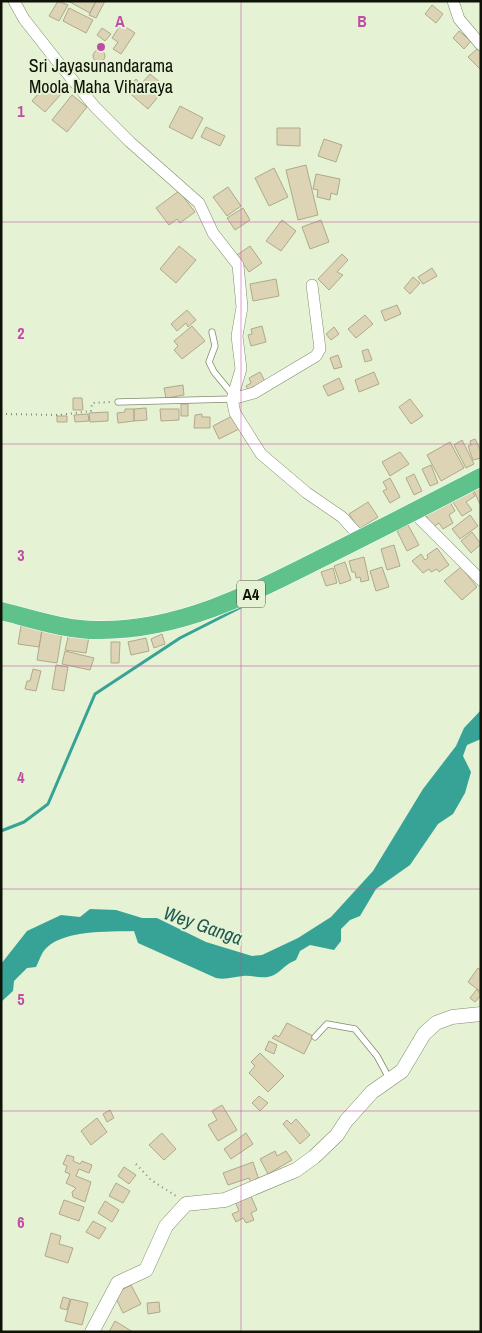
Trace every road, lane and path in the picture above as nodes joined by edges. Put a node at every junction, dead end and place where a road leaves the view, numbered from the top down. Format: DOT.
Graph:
graph roads {
  1 [pos="14,1"];
  2 [pos="453,1"];
  3 [pos="481,44"];
  4 [pos="312,285"];
  5 [pos="212,332"];
  6 [pos="232,397"];
  7 [pos="118,402"];
  8 [pos="1,414"];
  9 [pos="481,477"];
  10 [pos="414,513"];
  11 [pos="361,538"];
  12 [pos="481,580"];
  13 [pos="1,611"];
  14 [pos="481,1014"];
  15 [pos="315,1037"];
  16 [pos="390,1081"];
  17 [pos="136,1164"];
  18 [pos="186,1204"];
  19 [pos="92,1332"];
  1 -- 6 [label="street"];
  2 -- 3 [label="street"];
  4 -- 6 [label="street"];
  5 -- 6 [label="lane"];
  6 -- 7 [label="lane"];
  6 -- 11 [label="street"];
  7 -- 8 [label="path"];
  9 -- 10 [label="highway, A4"];
  10 -- 11 [label="highway, A4"];
  10 -- 12 [label="street"];
  11 -- 13 [label="highway, A4"];
  14 -- 16 [label="street"];
  15 -- 16 [label="lane"];
  16 -- 18 [label="street"];
  17 -- 18 [label="path"];
  18 -- 19 [label="street"];
}
